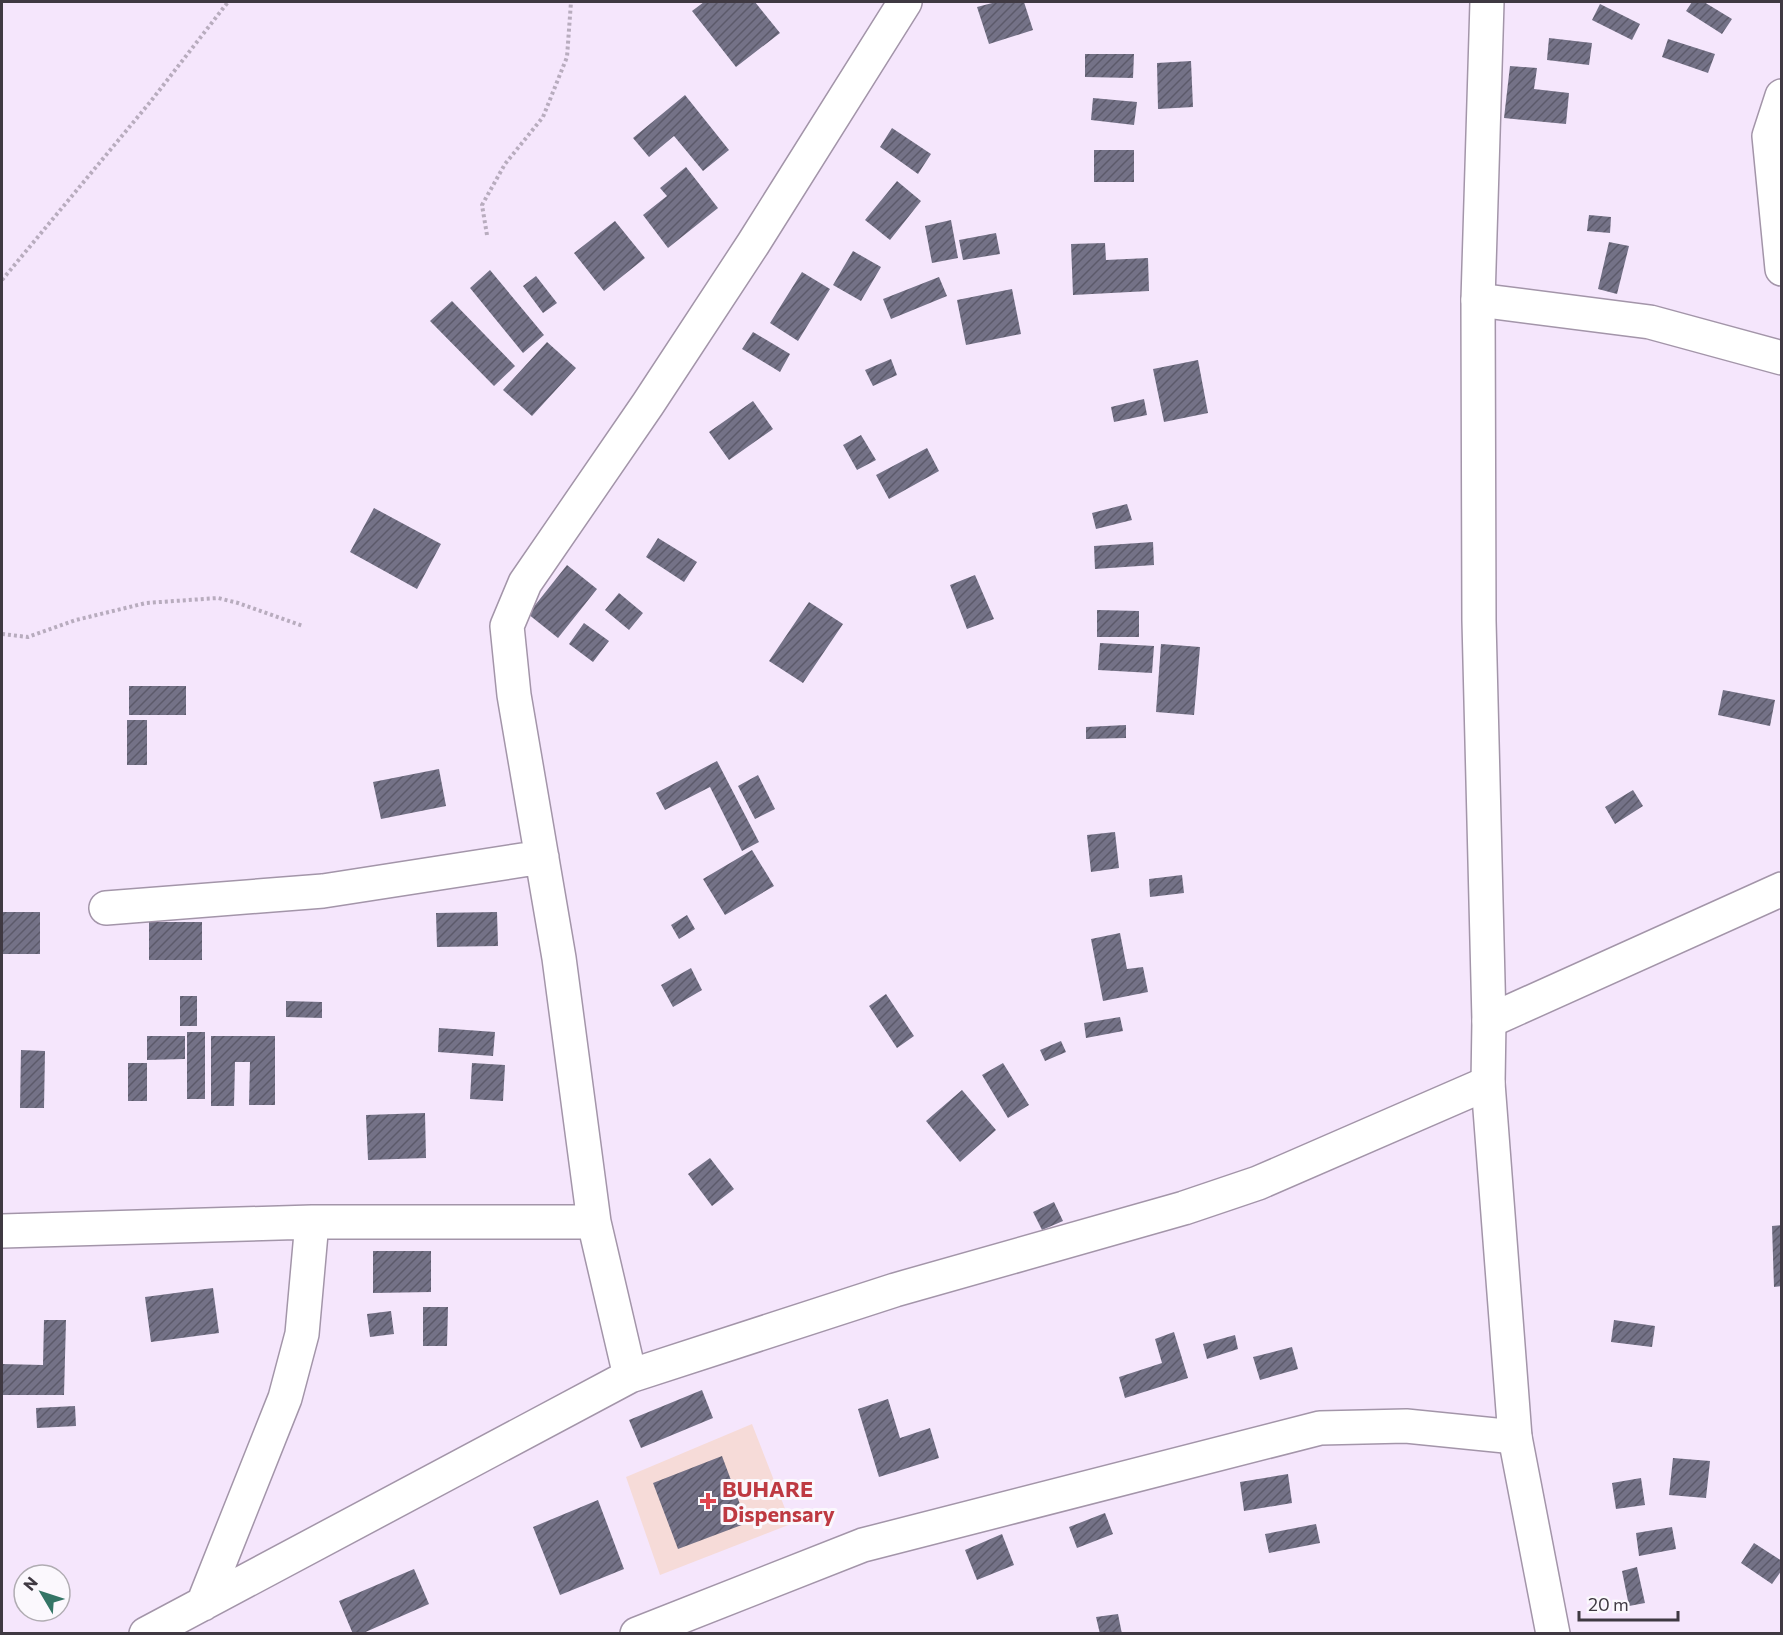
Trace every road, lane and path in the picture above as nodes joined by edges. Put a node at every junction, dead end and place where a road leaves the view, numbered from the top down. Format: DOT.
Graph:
graph roads {
  1 [pos="228,2"];
  2 [pos="571,2"];
  3 [pos="905,2"];
  4 [pos="1487,2"];
  5 [pos="1782,96"];
  6 [pos="487,235"];
  7 [pos="1782,269"];
  8 [pos="2,280"];
  9 [pos="1478,300"];
  10 [pos="1782,358"];
  11 [pos="303,626"];
  12 [pos="2,634"];
  13 [pos="542,857"];
  14 [pos="1782,889"];
  15 [pos="106,908"];
  16 [pos="1489,1021"];
  17 [pos="1488,1083"];
  18 [pos="312,1222"];
  19 [pos="594,1222"];
  20 [pos="2,1231"];
  21 [pos="630,1376"];
  22 [pos="1515,1437"];
  23 [pos="203,1604"];
  24 [pos="146,1634"];
  25 [pos="637,1634"];
  26 [pos="1553,1634"];
  1 -- 8 [label="path"];
  2 -- 6 [label="path"];
  3 -- 13 [label="street"];
  4 -- 9 [label="street"];
  5 -- 7 [label="street"];
  9 -- 10 [label="street"];
  9 -- 16 [label="street"];
  11 -- 12 [label="path"];
  13 -- 15 [label="street"];
  13 -- 19 [label="street"];
  14 -- 16 [label="street"];
  16 -- 17 [label="street"];
  17 -- 21 [label="street"];
  17 -- 22 [label="street"];
  18 -- 19 [label="street"];
  18 -- 20 [label="street"];
  18 -- 23 [label="street"];
  19 -- 21 [label="street"];
  21 -- 23 [label="street"];
  22 -- 25 [label="street"];
  22 -- 26 [label="street"];
  23 -- 24 [label="street"];
}
